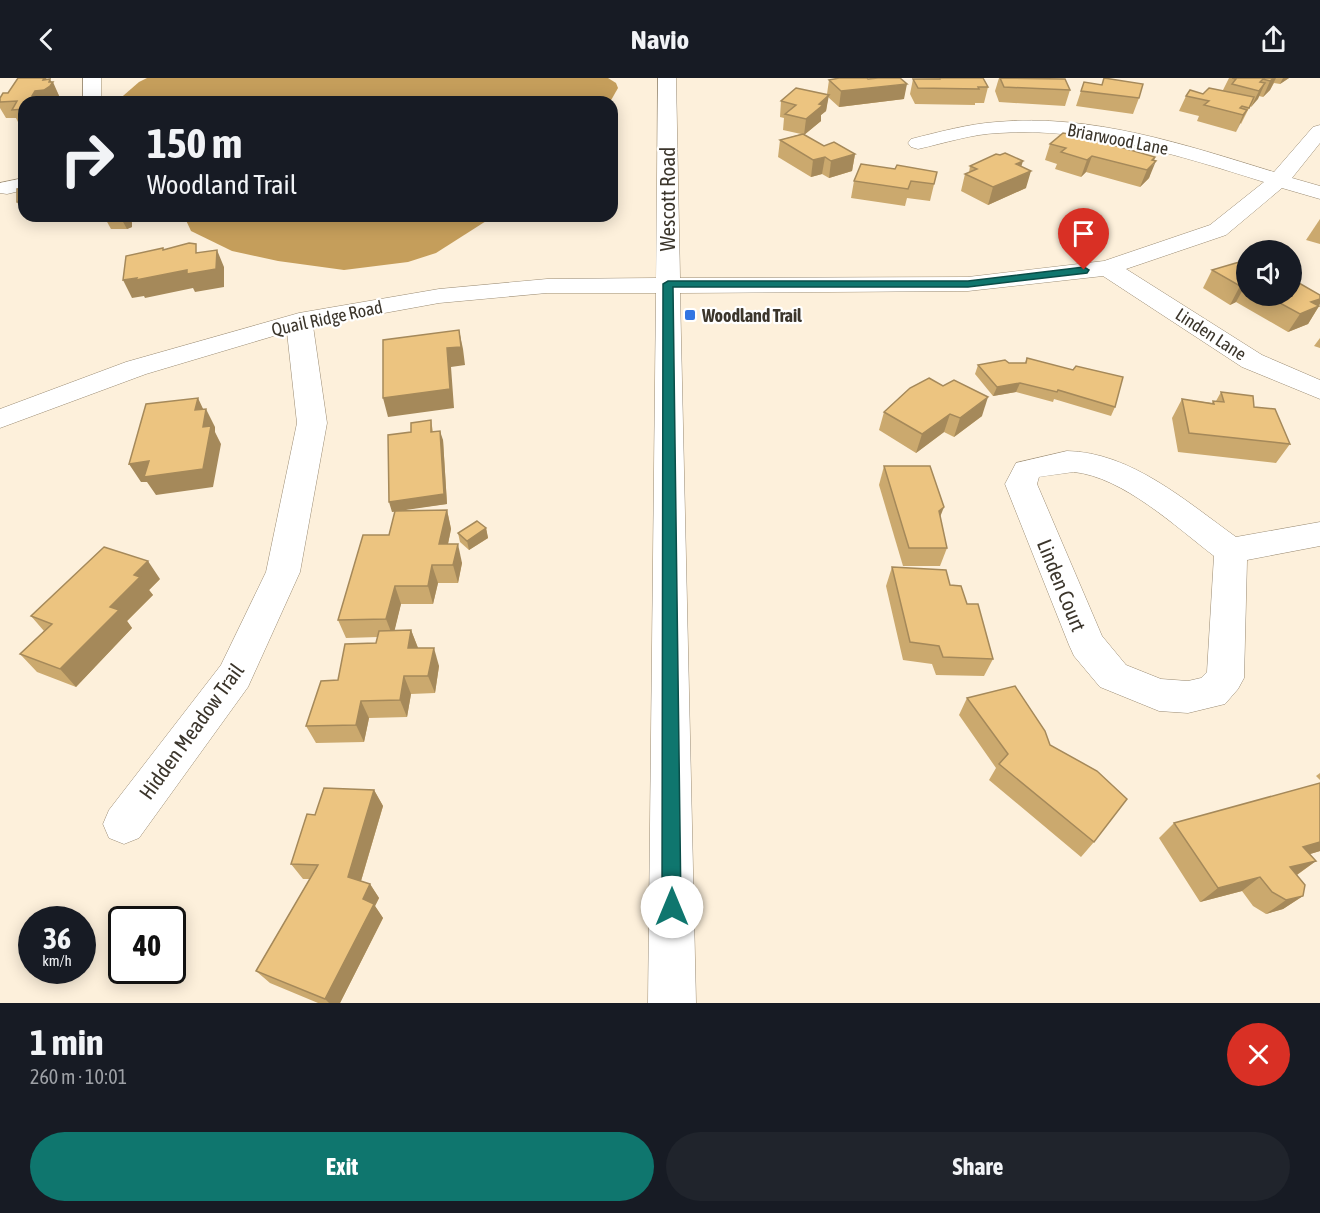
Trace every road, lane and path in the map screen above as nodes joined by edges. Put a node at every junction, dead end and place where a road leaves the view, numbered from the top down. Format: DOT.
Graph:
graph roads {
  1 [pos="92,78"];
  2 [pos="667,78"];
  3 [pos="92,96"];
  4 [pos="1320,131"];
  5 [pos="918,143"];
  6 [pos="1278,181"];
  7 [pos="1320,193"];
  8 [pos="1107,268"];
  9 [pos="668,284"];
  10 [pos="299,321"];
  11 [pos="1320,390"];
  12 [pos="0,419"];
  13 [pos="1320,534"];
  14 [pos="1231,551"];
  15 [pos="124,824"];
  16 [pos="672,1003"];
  1 -- 3 [label="street"];
  2 -- 9 [label="street, Wescott Road"];
  4 -- 6 [label="street"];
  5 -- 6 [label="street, Briarwood Lane"];
  6 -- 7 [label="street, Briarwood Lane"];
  6 -- 8 [label="street"];
  8 -- 9 [label="street"];
  8 -- 11 [label="street, Linden Lane"];
  9 -- 10 [label="street, Quail Ridge Road"];
  9 -- 16 [label="street, Wescott Road"];
  10 -- 12 [label="street, Quail Ridge Road"];
  10 -- 15 [label="street, Hidden Meadow Trail"];
  13 -- 14 [label="street"];
  14 -- 14 [label="street, Linden Court"];
}
